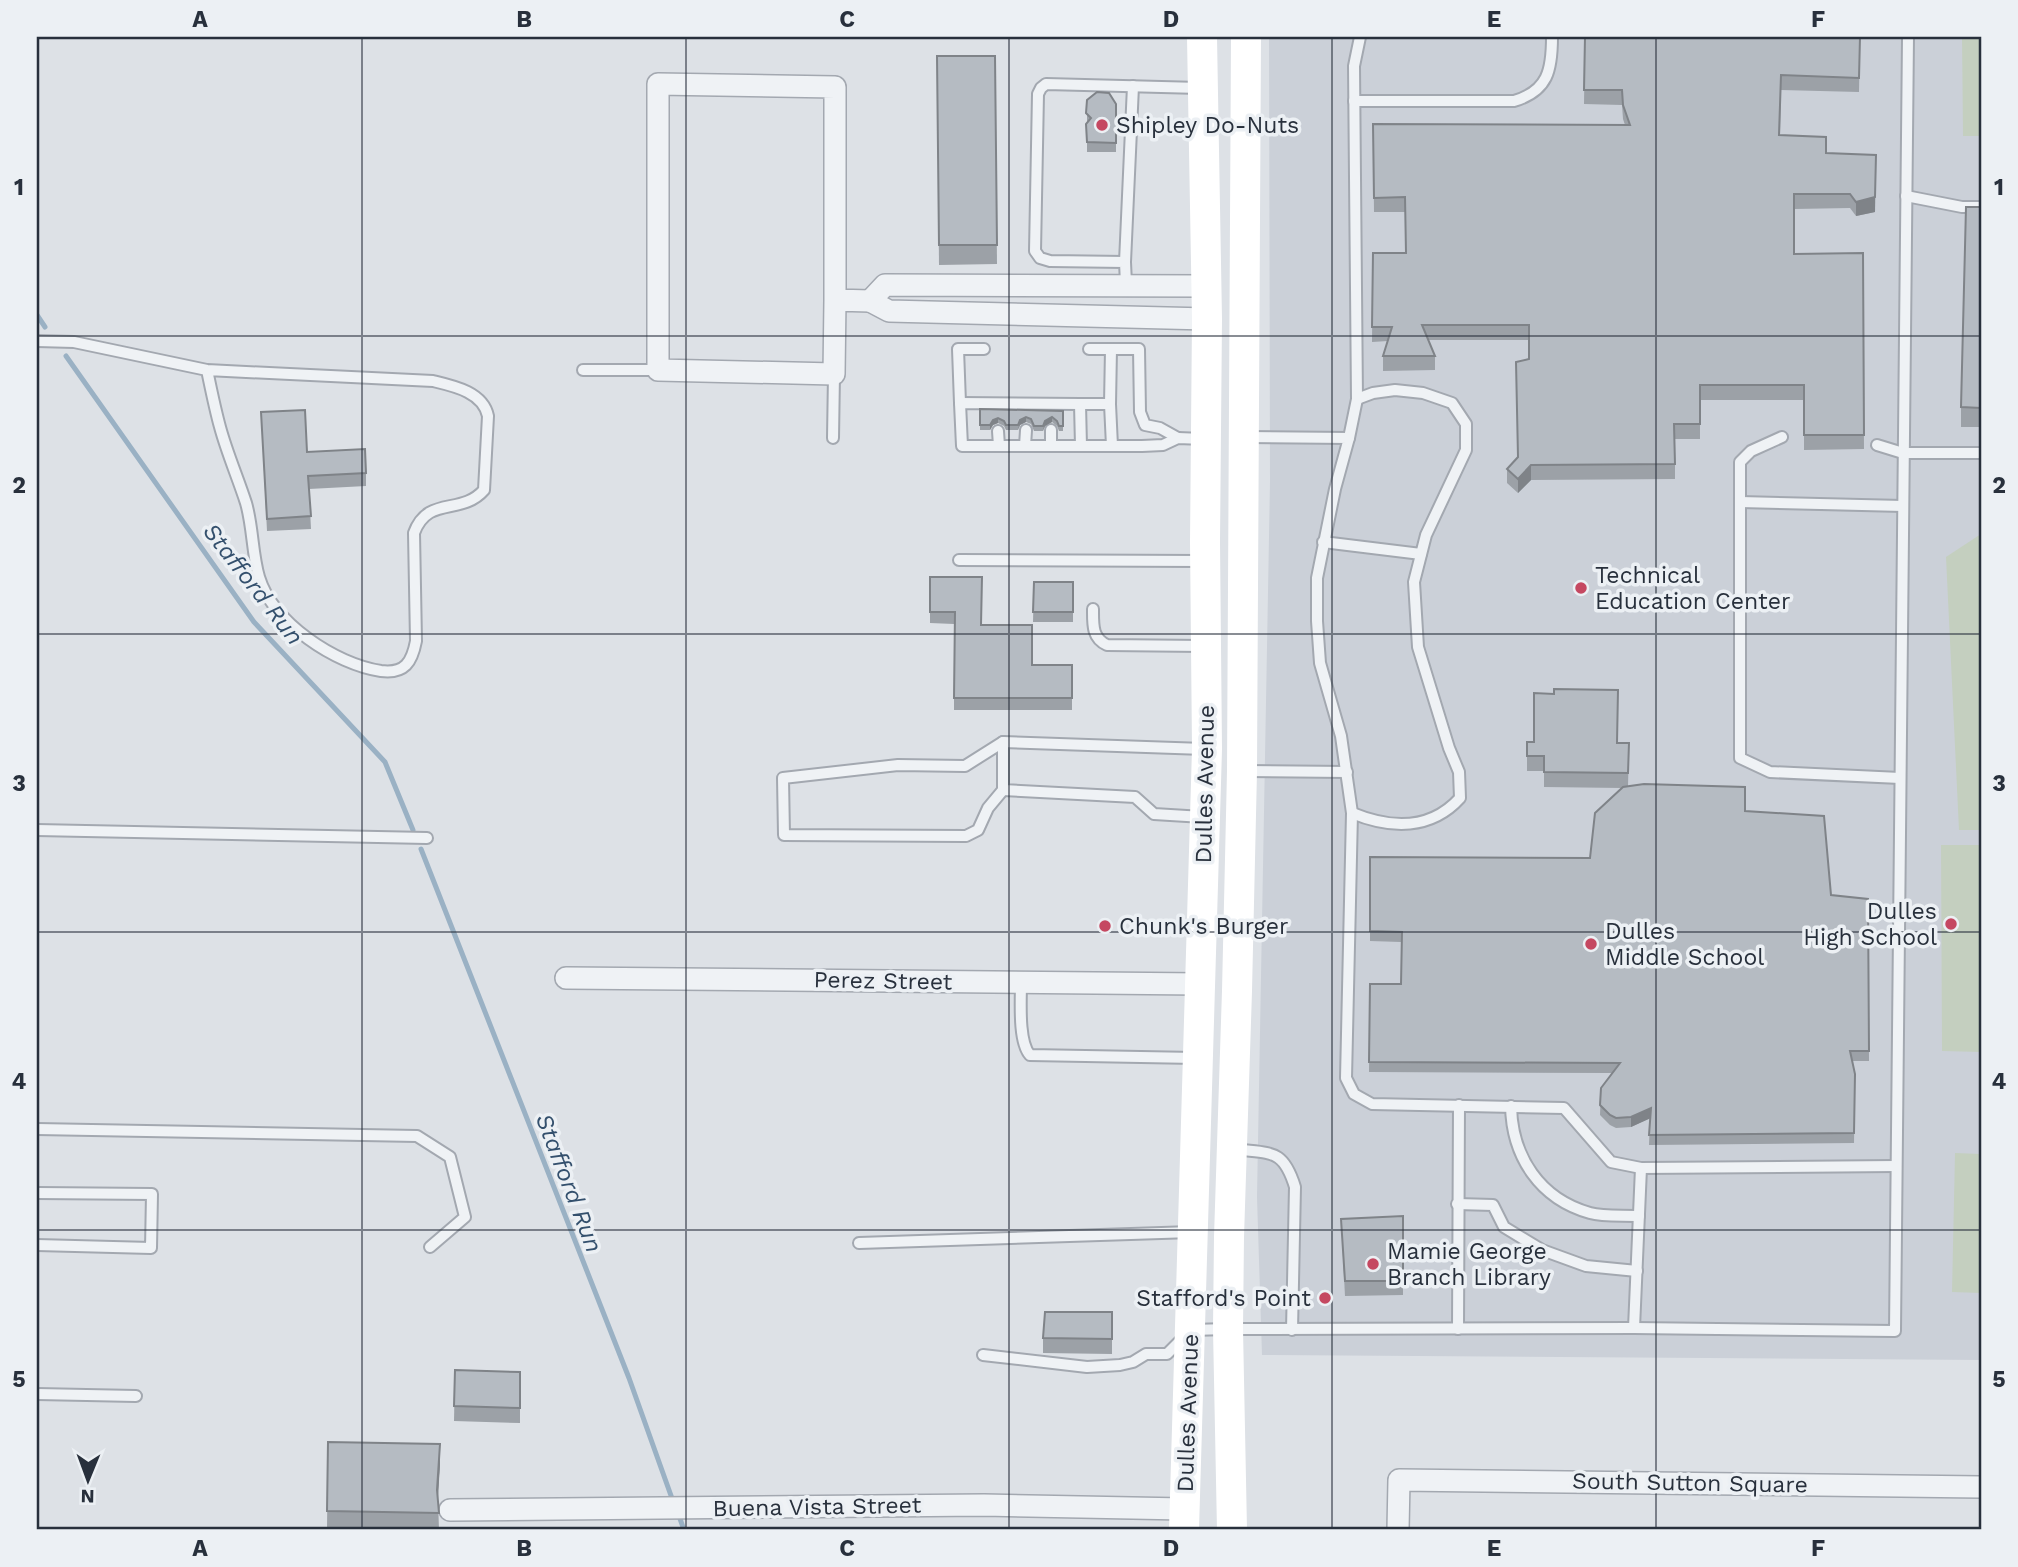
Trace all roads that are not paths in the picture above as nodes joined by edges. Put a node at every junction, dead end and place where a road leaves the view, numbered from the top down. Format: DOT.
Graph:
graph roads {
  1 [pos="1202,37"];
  2 [pos="1246,37"];
  3 [pos="1360,37"];
  4 [pos="1552,37"];
  5 [pos="1908,37"];
  6 [pos="1133,86"];
  7 [pos="1202,88"];
  8 [pos="1354,101"];
  9 [pos="1906,196"];
  10 [pos="1981,207"];
  11 [pos="1125,262"];
  12 [pos="1126,284"];
  13 [pos="1207,286"];
  14 [pos="835,300"];
  15 [pos="870,301"];
  16 [pos="1207,319"];
  17 [pos="37,341"];
  18 [pos="984,349"];
  19 [pos="1089,349"];
  20 [pos="1111,349"];
  21 [pos="207,370"];
  22 [pos="583,370"];
  23 [pos="658,370"];
  24 [pos="834,374"];
  25 [pos="1357,399"];
  26 [pos="960,403"];
  27 [pos="1051,404"];
  28 [pos="1080,404"];
  29 [pos="1110,404"];
  30 [pos="1051,416"];
  31 [pos="1026,430"];
  32 [pos="1051,430"];
  33 [pos="998,431"];
  34 [pos="1243,437"];
  35 [pos="1782,437"];
  36 [pos="833,438"];
  37 [pos="1192,438"];
  38 [pos="1349,438"];
  39 [pos="1877,445"];
  40 [pos="999,446"];
  41 [pos="1025,446"];
  42 [pos="1051,446"];
  43 [pos="1081,446"];
  44 [pos="1112,446"];
  45 [pos="1903,453"];
  46 [pos="1981,453"];
  47 [pos="1740,502"];
  48 [pos="1903,506"];
  49 [pos="1323,542"];
  50 [pos="1421,554"];
  51 [pos="959,560"];
  52 [pos="1205,561"];
  53 [pos="1093,609"];
  54 [pos="1206,646"];
  55 [pos="1003,742"];
  56 [pos="1207,750"];
  57 [pos="1242,771"];
  58 [pos="1347,772"];
  59 [pos="1900,778"];
  60 [pos="1003,790"];
  61 [pos="1352,813"];
  62 [pos="1206,817"];
  63 [pos="37,830"];
  64 [pos="427,838"];
  65 [pos="566,978"];
  66 [pos="1021,982"];
  67 [pos="1201,984"];
  68 [pos="1199,1058"];
  69 [pos="1459,1105"];
  70 [pos="1511,1106"];
  71 [pos="37,1129"];
  72 [pos="1232,1149"];
  73 [pos="1896,1166"];
  74 [pos="1641,1168"];
  75 [pos="37,1193"];
  76 [pos="1457,1204"];
  77 [pos="1639,1216"];
  78 [pos="1194,1232"];
  79 [pos="859,1243"];
  80 [pos="37,1245"];
  81 [pos="430,1247"];
  82 [pos="1637,1271"];
  83 [pos="1634,1328"];
  84 [pos="1228,1329"];
  85 [pos="1458,1329"];
  86 [pos="1191,1330"];
  87 [pos="1292,1330"];
  88 [pos="983,1355"];
  89 [pos="37,1394"];
  90 [pos="136,1396"];
  91 [pos="1981,1487"];
  92 [pos="450,1510"];
  93 [pos="1184,1520"];
  94 [pos="1232,1530"];
  95 [pos="1398,1530"];
  1 -- 7 [label="main road, Dulles Avenue"];
  2 -- 34 [label="main road, Dulles Avenue"];
  3 -- 8 [label="lane"];
  4 -- 8 [label="lane"];
  5 -- 9 [label="lane"];
  6 -- 7 [label="lane"];
  6 -- 11 [label="lane"];
  6 -- 11 [label="lane"];
  7 -- 13 [label="main road, Dulles Avenue"];
  8 -- 25 [label="lane"];
  9 -- 10 [label="lane"];
  9 -- 45 [label="lane"];
  11 -- 12 [label="lane"];
  12 -- 13 [label="street"];
  12 -- 15 [label="street"];
  13 -- 16 [label="main road, Dulles Avenue"];
  14 -- 15 [label="street"];
  14 -- 23 [label="street"];
  14 -- 24 [label="street"];
  15 -- 16 [label="street"];
  16 -- 37 [label="main road, Dulles Avenue"];
  17 -- 21 [label="lane"];
  18 -- 26 [label="lane"];
  19 -- 20 [label="lane"];
  20 -- 29 [label="lane"];
  20 -- 37 [label="lane"];
  21 -- 21 [label="lane"];
  22 -- 23 [label="lane"];
  23 -- 24 [label="street"];
  24 -- 36 [label="lane"];
  25 -- 38 [label="lane"];
  25 -- 50 [label="lane"];
  26 -- 27 [label="lane"];
  26 -- 40 [label="lane"];
  27 -- 28 [label="lane"];
  27 -- 30 [label="lane"];
  28 -- 29 [label="lane"];
  28 -- 43 [label="lane"];
  29 -- 44 [label="lane"];
  31 -- 41 [label="lane"];
  32 -- 42 [label="lane"];
  33 -- 40 [label="lane"];
  34 -- 38 [label="lane"];
  34 -- 57 [label="main road, Dulles Avenue"];
  35 -- 47 [label="lane"];
  37 -- 44 [label="lane"];
  37 -- 52 [label="main road, Dulles Avenue"];
  38 -- 49 [label="lane"];
  39 -- 45 [label="lane"];
  40 -- 41 [label="lane"];
  41 -- 42 [label="lane"];
  42 -- 43 [label="lane"];
  43 -- 44 [label="lane"];
  45 -- 46 [label="lane"];
  45 -- 48 [label="lane"];
  47 -- 48 [label="lane"];
  47 -- 59 [label="lane"];
  48 -- 59 [label="lane"];
  49 -- 50 [label="lane"];
  49 -- 58 [label="lane"];
  50 -- 61 [label="lane"];
  51 -- 52 [label="lane"];
  52 -- 54 [label="main road, Dulles Avenue"];
  53 -- 54 [label="lane"];
  54 -- 56 [label="main road, Dulles Avenue"];
  55 -- 56 [label="lane"];
  55 -- 60 [label="lane"];
  55 -- 60 [label="lane"];
  56 -- 62 [label="main road, Dulles Avenue"];
  57 -- 58 [label="lane"];
  57 -- 72 [label="main road, Dulles Avenue"];
  58 -- 61 [label="lane"];
  59 -- 73 [label="lane"];
  60 -- 62 [label="lane"];
  61 -- 69 [label="lane"];
  62 -- 67 [label="main road, Dulles Avenue"];
  63 -- 64 [label="lane"];
  65 -- 66 [label="street, Perez Street"];
  66 -- 67 [label="street, Perez Street"];
  66 -- 68 [label="lane"];
  67 -- 68 [label="main road, Dulles Avenue"];
  67 -- 72 [label="main road"];
  68 -- 78 [label="main road, Dulles Avenue"];
  69 -- 70 [label="lane"];
  69 -- 76 [label="lane"];
  70 -- 74 [label="lane"];
  70 -- 77 [label="lane"];
  71 -- 81 [label="lane"];
  72 -- 84 [label="main road, Dulles Avenue"];
  72 -- 87 [label="lane"];
  73 -- 74 [label="lane"];
  73 -- 83 [label="lane"];
  74 -- 77 [label="lane"];
  75 -- 80 [label="lane"];
  76 -- 82 [label="lane"];
  76 -- 85 [label="lane"];
  77 -- 82 [label="lane"];
  78 -- 79 [label="lane"];
  78 -- 86 [label="main road, Dulles Avenue"];
  82 -- 83 [label="lane"];
  83 -- 85 [label="lane"];
  84 -- 86 [label="lane"];
  84 -- 87 [label="lane"];
  84 -- 94 [label="main road, Dulles Avenue"];
  85 -- 87 [label="lane"];
  86 -- 88 [label="lane"];
  86 -- 93 [label="main road, Dulles Avenue"];
  89 -- 90 [label="lane"];
  91 -- 95 [label="street, South Sutton Square"];
  92 -- 93 [label="street, Buena Vista Street"];
}
